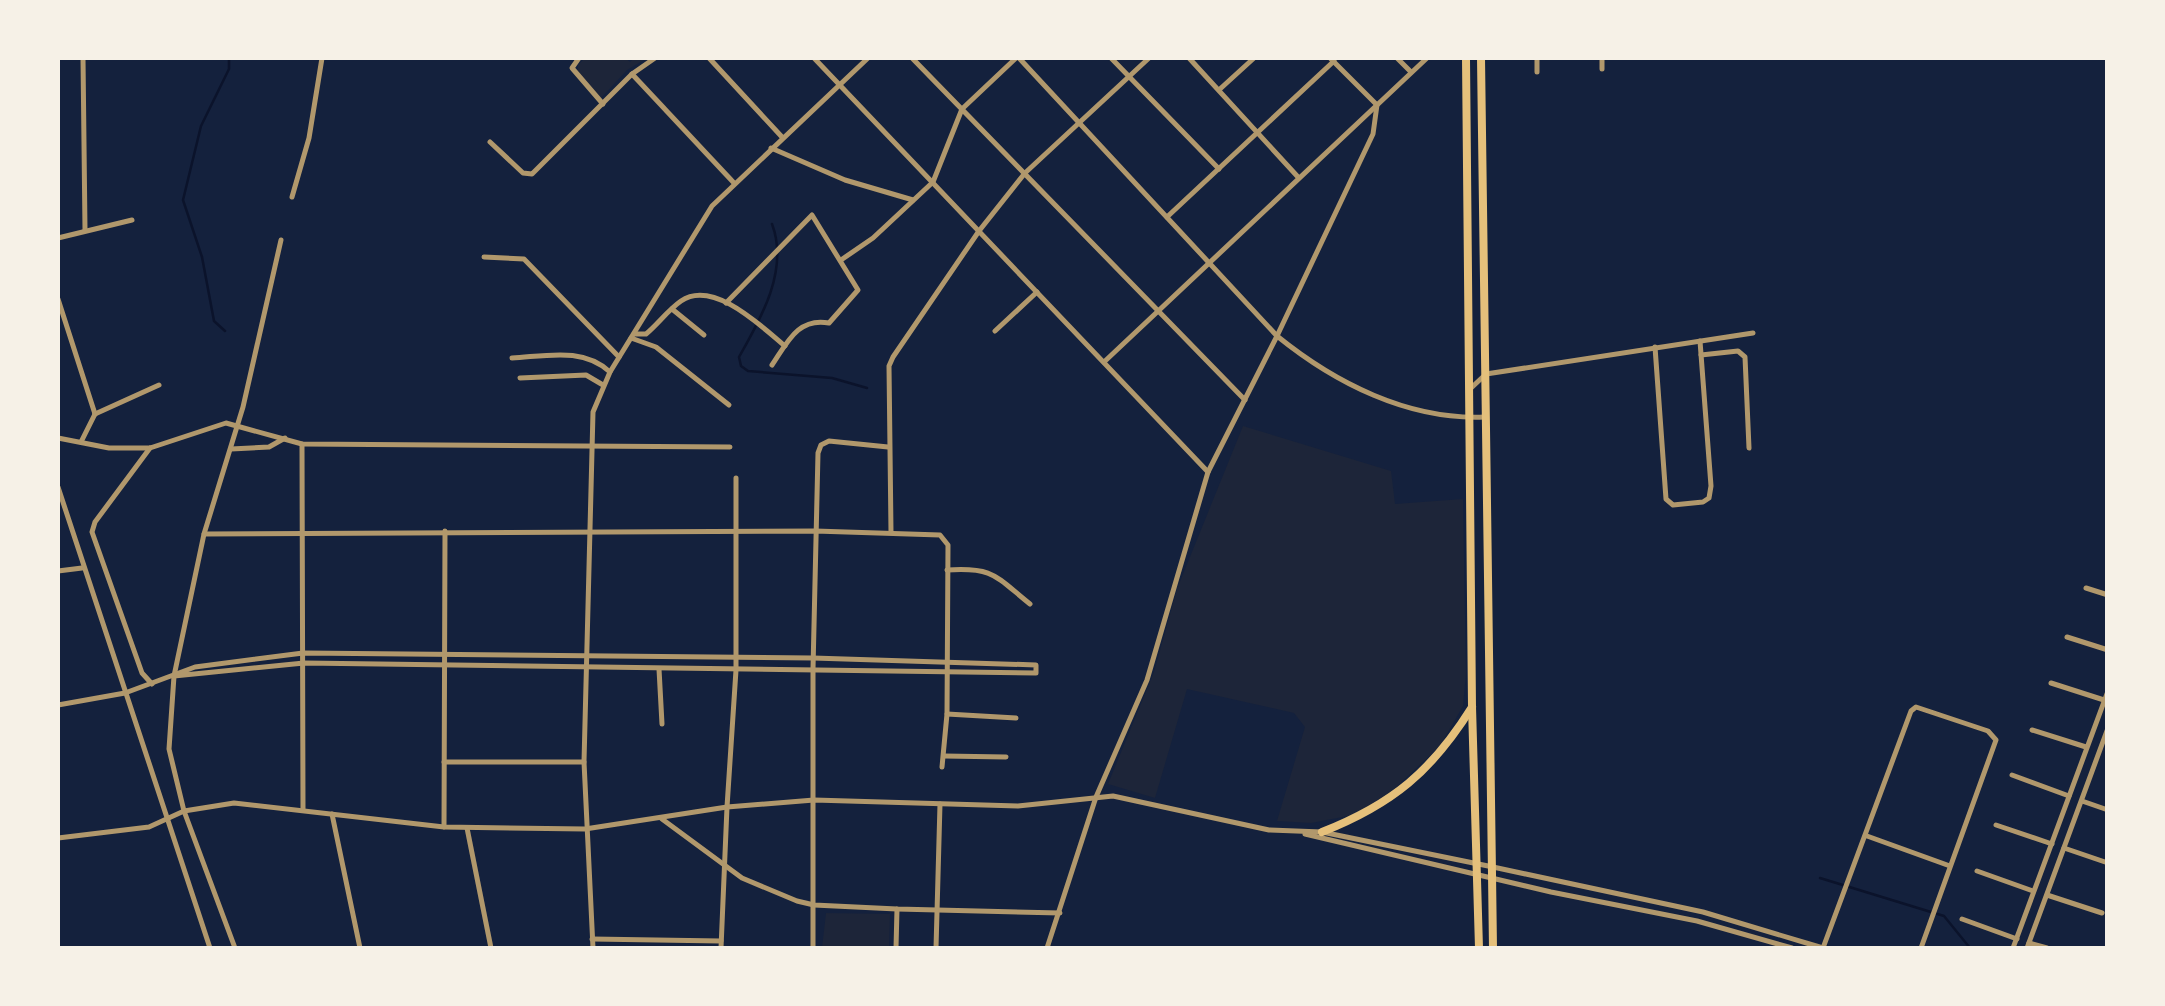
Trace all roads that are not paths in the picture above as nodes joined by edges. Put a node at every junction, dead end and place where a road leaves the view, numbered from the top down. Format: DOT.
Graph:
graph roads {
  1 [pos="83,58"];
  2 [pos="322,58"];
  3 [pos="655,58"];
  4 [pos="709,58"];
  5 [pos="814,58"];
  6 [pos="868,58"];
  7 [pos="912,58"];
  8 [pos="1018,58"];
  9 [pos="1111,58"];
  10 [pos="1149,58"];
  11 [pos="1190,58"];
  12 [pos="1254,58"];
  13 [pos="1398,58"];
  14 [pos="1427,58"];
  15 [pos="1466,58"];
  16 [pos="1480,58"];
  17 [pos="1537,58"];
  18 [pos="1602,58"];
  19 [pos="1332,59"];
  20 [pos="576,60"];
  21 [pos="1602,69"];
  22 [pos="1412,72"];
  23 [pos="1536,72"];
  24 [pos="632,74"];
  25 [pos="1129,77"];
  26 [pos="840,84"];
  27 [pos="1219,90"];
  28 [pos="603,104"];
  29 [pos="1376,105"];
  30 [pos="962,109"];
  31 [pos="1079,124"];
  32 [pos="1258,132"];
  33 [pos="782,137"];
  34 [pos="490,142"];
  35 [pos="770,148"];
  36 [pos="1219,169"];
  37 [pos="1025,174"];
  38 [pos="1298,177"];
  39 [pos="933,182"];
  40 [pos="734,184"];
  41 [pos="292,198"];
  42 [pos="914,200"];
  43 [pos="1168,217"];
  44 [pos="132,220"];
  45 [pos="85,230"];
  46 [pos="980,231"];
  47 [pos="58,238"];
  48 [pos="281,240"];
  49 [pos="484,256"];
  50 [pos="840,260"];
  51 [pos="1208,262"];
  52 [pos="1038,292"];
  53 [pos="58,300"];
  54 [pos="726,303"];
  55 [pos="672,309"];
  56 [pos="1157,309"];
  57 [pos="995,330"];
  58 [pos="1752,333"];
  59 [pos="704,335"];
  60 [pos="632,336"];
  61 [pos="1277,336"];
  62 [pos="1700,341"];
  63 [pos="785,346"];
  64 [pos="1655,347"];
  65 [pos="1701,355"];
  66 [pos="619,357"];
  67 [pos="512,358"];
  68 [pos="1104,362"];
  69 [pos="772,365"];
  70 [pos="610,372"];
  71 [pos="1486,374"];
  72 [pos="520,378"];
  73 [pos="602,385"];
  74 [pos="159,386"];
  75 [pos="1469,390"];
  76 [pos="1245,400"];
  77 [pos="729,405"];
  78 [pos="95,414"];
  79 [pos="1486,417"];
  80 [pos="1470,418"];
  81 [pos="58,438"];
  82 [pos="286,438"];
  83 [pos="80,443"];
  84 [pos="302,444"];
  85 [pos="730,447"];
  86 [pos="888,447"];
  87 [pos="150,448"];
  88 [pos="591,448"];
  89 [pos="1749,448"];
  90 [pos="231,449"];
  91 [pos="1208,472"];
  92 [pos="736,478"];
  93 [pos="58,487"];
  94 [pos="814,530"];
  95 [pos="302,532"];
  96 [pos="445,532"];
  97 [pos="588,532"];
  98 [pos="736,533"];
  99 [pos="890,533"];
  100 [pos="204,534"];
  101 [pos="82,568"];
  102 [pos="947,570"];
  103 [pos="58,571"];
  104 [pos="2086,588"];
  105 [pos="2108,595"];
  106 [pos="1030,604"];
  107 [pos="2068,637"];
  108 [pos="2108,650"];
  109 [pos="304,652"];
  110 [pos="444,652"];
  111 [pos="586,656"];
  112 [pos="736,658"];
  113 [pos="813,658"];
  114 [pos="948,660"];
  115 [pos="304,664"];
  116 [pos="444,664"];
  117 [pos="586,667"];
  118 [pos="659,669"];
  119 [pos="813,669"];
  120 [pos="736,670"];
  121 [pos="948,672"];
  122 [pos="174,676"];
  123 [pos="152,684"];
  124 [pos="2051,684"];
  125 [pos="2108,691"];
  126 [pos="125,693"];
  127 [pos="2104,700"];
  128 [pos="58,705"];
  129 [pos="1472,707"];
  130 [pos="947,714"];
  131 [pos="1016,718"];
  132 [pos="662,724"];
  133 [pos="2108,728"];
  134 [pos="2032,730"];
  135 [pos="2086,747"];
  136 [pos="2099,751"];
  137 [pos="2108,755"];
  138 [pos="944,756"];
  139 [pos="1006,757"];
  140 [pos="444,762"];
  141 [pos="584,762"];
  142 [pos="942,767"];
  143 [pos="2012,775"];
  144 [pos="1096,796"];
  145 [pos="2069,796"];
  146 [pos="814,800"];
  147 [pos="2081,800"];
  148 [pos="940,804"];
  149 [pos="727,807"];
  150 [pos="303,810"];
  151 [pos="2108,810"];
  152 [pos="184,811"];
  153 [pos="332,814"];
  154 [pos="167,818"];
  155 [pos="662,819"];
  156 [pos="1996,825"];
  157 [pos="444,827"];
  158 [pos="467,828"];
  159 [pos="586,828"];
  160 [pos="1322,832"];
  161 [pos="1302,833"];
  162 [pos="1867,836"];
  163 [pos="58,838"];
  164 [pos="2052,844"];
  165 [pos="2064,848"];
  166 [pos="1408,850"];
  167 [pos="1406,860"];
  168 [pos="2108,863"];
  169 [pos="1477,864"];
  170 [pos="724,866"];
  171 [pos="1950,866"];
  172 [pos="1492,867"];
  173 [pos="1977,871"];
  174 [pos="1477,875"];
  175 [pos="1492,878"];
  176 [pos="2033,891"];
  177 [pos="2046,895"];
  178 [pos="814,905"];
  179 [pos="898,909"];
  180 [pos="935,909"];
  181 [pos="1060,913"];
  182 [pos="2102,913"];
  183 [pos="1962,919"];
  184 [pos="592,939"];
  185 [pos="2017,939"];
  186 [pos="721,945"];
  187 [pos="2028,946"];
  188 [pos="210,948"];
  189 [pos="235,948"];
  190 [pos="360,948"];
  191 [pos="490,948"];
  192 [pos="593,948"];
  193 [pos="813,948"];
  194 [pos="896,948"];
  195 [pos="936,948"];
  196 [pos="1047,948"];
  197 [pos="1478,948"];
  198 [pos="1493,948"];
  199 [pos="1792,948"];
  200 [pos="1823,948"];
  201 [pos="1921,948"];
  202 [pos="2013,948"];
  203 [pos="2047,948"];
  1 -- 45 [label="street"];
  2 -- 41 [label="street"];
  3 -- 24 [label="street"];
  4 -- 33 [label="street"];
  5 -- 26 [label="street"];
  6 -- 26 [label="street"];
  7 -- 30 [label="street"];
  8 -- 30 [label="street"];
  8 -- 31 [label="street"];
  9 -- 25 [label="street"];
  10 -- 25 [label="street"];
  11 -- 27 [label="street"];
  12 -- 27 [label="street"];
  13 -- 22 [label="street"];
  14 -- 22 [label="street"];
  15 -- 75 [label="main road"];
  16 -- 71 [label="main road"];
  17 -- 23 [label="street"];
  18 -- 21 [label="street"];
  19 -- 29 [label="street"];
  19 -- 32 [label="street"];
  20 -- 28 [label="street"];
  22 -- 29 [label="street"];
  24 -- 28 [label="street"];
  24 -- 40 [label="street"];
  25 -- 31 [label="street"];
  25 -- 36 [label="street"];
  26 -- 33 [label="street"];
  26 -- 39 [label="street"];
  27 -- 32 [label="street"];
  28 -- 34 [label="street"];
  29 -- 38 [label="street"];
  29 -- 61 [label="street"];
  30 -- 37 [label="street"];
  30 -- 39 [label="street"];
  31 -- 37 [label="street"];
  31 -- 43 [label="street"];
  32 -- 36 [label="street"];
  32 -- 38 [label="street"];
  33 -- 35 [label="street"];
  35 -- 40 [label="street"];
  35 -- 42 [label="street"];
  36 -- 43 [label="street"];
  37 -- 46 [label="street"];
  37 -- 56 [label="street"];
  38 -- 51 [label="street"];
  39 -- 42 [label="street"];
  39 -- 46 [label="street"];
  40 -- 60 [label="street"];
  42 -- 50 [label="street"];
  43 -- 51 [label="street"];
  44 -- 45 [label="street"];
  45 -- 47 [label="street"];
  46 -- 52 [label="street"];
  46 -- 86 [label="street"];
  48 -- 90 [label="street"];
  49 -- 66 [label="street"];
  50 -- 54 [label="street"];
  50 -- 63 [label="street"];
  51 -- 56 [label="street"];
  51 -- 61 [label="street"];
  52 -- 57 [label="street"];
  52 -- 68 [label="street"];
  53 -- 78 [label="street"];
  54 -- 55 [label="street"];
  54 -- 63 [label="street"];
  55 -- 59 [label="street"];
  55 -- 60 [label="street"];
  56 -- 68 [label="street"];
  56 -- 76 [label="street"];
  58 -- 62 [label="street"];
  60 -- 66 [label="street"];
  60 -- 77 [label="street"];
  61 -- 76 [label="street"];
  61 -- 80 [label="street"];
  62 -- 64 [label="street"];
  62 -- 65 [label="street"];
  63 -- 69 [label="street"];
  64 -- 65 [label="street"];
  64 -- 71 [label="street"];
  65 -- 89 [label="street"];
  66 -- 70 [label="street"];
  67 -- 70 [label="street"];
  68 -- 91 [label="street"];
  70 -- 73 [label="street"];
  71 -- 75 [label="street"];
  71 -- 79 [label="main road"];
  72 -- 73 [label="street"];
  73 -- 88 [label="street"];
  74 -- 78 [label="street"];
  75 -- 80 [label="main road"];
  76 -- 91 [label="street"];
  78 -- 83 [label="street"];
  79 -- 80 [label="street"];
  79 -- 172 [label="main road"];
  80 -- 129 [label="main road"];
  81 -- 83 [label="street"];
  82 -- 84 [label="street"];
  82 -- 87 [label="street"];
  82 -- 90 [label="street"];
  83 -- 87 [label="street"];
  84 -- 88 [label="street"];
  84 -- 95 [label="street"];
  85 -- 88 [label="street"];
  86 -- 94 [label="street"];
  86 -- 99 [label="street"];
  87 -- 123 [label="street"];
  88 -- 97 [label="street"];
  90 -- 100 [label="street"];
  91 -- 144 [label="street"];
  92 -- 98 [label="street"];
  93 -- 101 [label="street"];
  94 -- 98 [label="street"];
  94 -- 99 [label="street"];
  94 -- 113 [label="street"];
  95 -- 96 [label="street"];
  95 -- 100 [label="street"];
  95 -- 109 [label="street"];
  96 -- 97 [label="street"];
  96 -- 110 [label="street"];
  97 -- 98 [label="street"];
  97 -- 111 [label="street"];
  98 -- 112 [label="street"];
  99 -- 102 [label="street"];
  100 -- 122 [label="street"];
  101 -- 103 [label="street"];
  101 -- 126 [label="street"];
  102 -- 106 [label="street"];
  102 -- 114 [label="street"];
  104 -- 105 [label="street"];
  107 -- 108 [label="street"];
  109 -- 110 [label="street"];
  109 -- 115 [label="street"];
  109 -- 122 [label="street"];
  110 -- 111 [label="street"];
  110 -- 116 [label="street"];
  111 -- 112 [label="street"];
  111 -- 117 [label="street"];
  112 -- 113 [label="street"];
  112 -- 120 [label="street"];
  113 -- 114 [label="street"];
  113 -- 119 [label="street"];
  114 -- 121 [label="street"];
  114 -- 121 [label="street"];
  115 -- 116 [label="street"];
  115 -- 122 [label="street"];
  115 -- 150 [label="street"];
  116 -- 117 [label="street"];
  116 -- 140 [label="street"];
  117 -- 118 [label="street"];
  117 -- 141 [label="street"];
  118 -- 120 [label="street"];
  118 -- 132 [label="street"];
  119 -- 120 [label="street"];
  119 -- 121 [label="street"];
  119 -- 146 [label="street"];
  120 -- 149 [label="street"];
  121 -- 130 [label="street"];
  122 -- 123 [label="street"];
  122 -- 152 [label="street"];
  123 -- 126 [label="street"];
  124 -- 127 [label="street"];
  125 -- 127 [label="street"];
  126 -- 128 [label="street"];
  126 -- 154 [label="street"];
  127 -- 135 [label="street"];
  129 -- 160 [label="main road"];
  129 -- 169 [label="main road"];
  130 -- 131 [label="street"];
  130 -- 138 [label="street"];
  133 -- 136 [label="street"];
  134 -- 135 [label="street"];
  135 -- 145 [label="street"];
  136 -- 137 [label="street"];
  136 -- 147 [label="street"];
  138 -- 139 [label="street"];
  138 -- 142 [label="street"];
  140 -- 141 [label="street"];
  140 -- 157 [label="street"];
  141 -- 159 [label="street"];
  143 -- 145 [label="street"];
  144 -- 148 [label="street"];
  144 -- 161 [label="street"];
  144 -- 181 [label="street"];
  145 -- 164 [label="street"];
  146 -- 148 [label="street"];
  146 -- 149 [label="street"];
  146 -- 178 [label="street"];
  147 -- 151 [label="street"];
  147 -- 165 [label="street"];
  148 -- 180 [label="street"];
  149 -- 155 [label="street"];
  149 -- 170 [label="street"];
  150 -- 152 [label="street"];
  150 -- 153 [label="street"];
  152 -- 154 [label="street"];
  152 -- 189 [label="street"];
  153 -- 157 [label="street"];
  153 -- 190 [label="street"];
  154 -- 163 [label="street"];
  154 -- 188 [label="street"];
  155 -- 159 [label="street"];
  155 -- 170 [label="street"];
  156 -- 164 [label="street"];
  157 -- 158 [label="street"];
  158 -- 159 [label="street"];
  158 -- 191 [label="street"];
  159 -- 184 [label="street"];
  160 -- 161 [label="street"];
  160 -- 166 [label="street"];
  161 -- 167 [label="street"];
  162 -- 171 [label="street"];
  162 -- 171 [label="street"];
  162 -- 200 [label="street"];
  164 -- 176 [label="street"];
  165 -- 168 [label="street"];
  165 -- 177 [label="street"];
  166 -- 167 [label="street"];
  166 -- 169 [label="street"];
  167 -- 174 [label="street"];
  169 -- 172 [label="street"];
  169 -- 174 [label="main road"];
  170 -- 178 [label="street"];
  170 -- 186 [label="street"];
  171 -- 201 [label="street"];
  172 -- 175 [label="main road"];
  172 -- 200 [label="street"];
  173 -- 176 [label="street"];
  174 -- 175 [label="street"];
  174 -- 197 [label="main road"];
  175 -- 198 [label="main road"];
  175 -- 199 [label="street"];
  176 -- 185 [label="street"];
  177 -- 182 [label="street"];
  177 -- 187 [label="street"];
  178 -- 179 [label="street"];
  178 -- 193 [label="street"];
  179 -- 180 [label="street"];
  179 -- 194 [label="street"];
  180 -- 181 [label="street"];
  180 -- 195 [label="street"];
  181 -- 196 [label="street"];
  183 -- 185 [label="street"];
  184 -- 186 [label="street"];
  184 -- 192 [label="street"];
  185 -- 202 [label="street"];
  187 -- 203 [label="street"];
}
